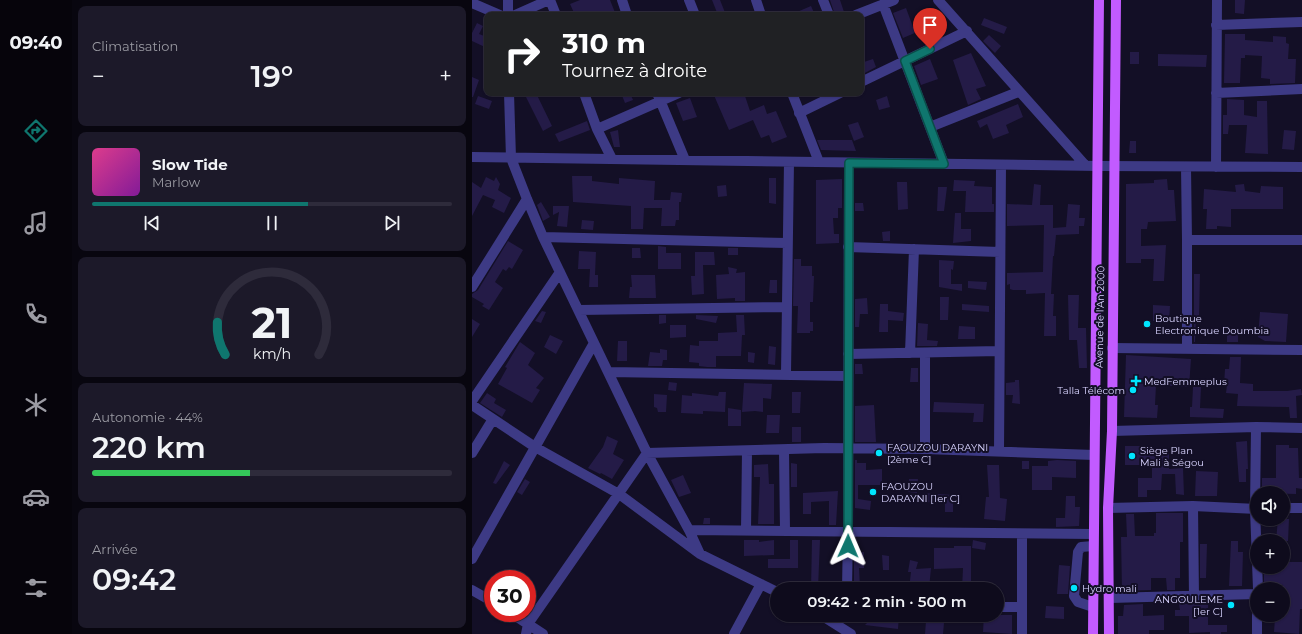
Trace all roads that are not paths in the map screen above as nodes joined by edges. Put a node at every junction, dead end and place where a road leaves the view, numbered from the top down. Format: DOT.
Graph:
graph roads {
  1 [pos="508,0"];
  2 [pos="550,0"];
  3 [pos="622,0"];
  4 [pos="689,0"];
  5 [pos="756,0"];
  6 [pos="823,0"];
  7 [pos="894,0"];
  8 [pos="938,0"];
  9 [pos="1100,0"];
  10 [pos="1116,0"];
  11 [pos="1217,0"];
  12 [pos="472,3"];
  13 [pos="883,4"];
  14 [pos="493,12"];
  15 [pos="508,12"];
  16 [pos="522,12"];
  17 [pos="555,12"];
  18 [pos="626,12"];
  19 [pos="694,12"];
  20 [pos="760,12"];
  21 [pos="828,12"];
  22 [pos="863,12"];
  23 [pos="1302,22"];
  24 [pos="1216,25"];
  25 [pos="967,31"];
  26 [pos="905,61"];
  27 [pos="864,81"];
  28 [pos="1302,88"];
  29 [pos="1018,92"];
  30 [pos="1216,93"];
  31 [pos="509,96"];
  32 [pos="585,96"];
  33 [pos="793,96"];
  34 [pos="834,96"];
  35 [pos="659,97"];
  36 [pos="799,113"];
  37 [pos="930,127"];
  38 [pos="597,129"];
  39 [pos="511,158"];
  40 [pos="473,159"];
  41 [pos="612,159"];
  42 [pos="686,160"];
  43 [pos="789,162"];
  44 [pos="819,162"];
  45 [pos="849,163"];
  46 [pos="944,164"];
  47 [pos="1000,165"];
  48 [pos="1086,166"];
  49 [pos="1099,166"];
  50 [pos="1114,166"];
  51 [pos="1186,167"];
  52 [pos="1216,167"];
  53 [pos="1302,167"];
  54 [pos="527,199"];
  55 [pos="543,237"];
  56 [pos="1187,240"];
  57 [pos="1302,240"];
  58 [pos="787,243"];
  59 [pos="848,247"];
  60 [pos="914,249"];
  61 [pos="1000,252"];
  62 [pos="560,272"];
  63 [pos="472,287"];
  64 [pos="787,307"];
  65 [pos="579,310"];
  66 [pos="594,343"];
  67 [pos="1112,348"];
  68 [pos="1187,349"];
  69 [pos="1302,350"];
  70 [pos="1000,351"];
  71 [pos="925,352"];
  72 [pos="910,353"];
  73 [pos="848,354"];
  74 [pos="609,372"];
  75 [pos="786,374"];
  76 [pos="848,376"];
  77 [pos="472,401"];
  78 [pos="472,405"];
  79 [pos="493,419"];
  80 [pos="1256,427"];
  81 [pos="1302,428"];
  82 [pos="1112,431"];
  83 [pos="535,447"];
  84 [pos="848,449"];
  85 [pos="925,449"];
  86 [pos="784,450"];
  87 [pos="747,451"];
  88 [pos="999,452"];
  89 [pos="472,453"];
  90 [pos="647,453"];
  91 [pos="1094,455"];
  92 [pos="1256,486"];
  93 [pos="619,494"];
  94 [pos="1193,506"];
  95 [pos="1108,508"];
  96 [pos="1290,508"];
  97 [pos="1302,508"];
  98 [pos="1250,509"];
  99 [pos="1256,526"];
  100 [pos="689,530"];
  101 [pos="746,530"];
  102 [pos="785,531"];
  103 [pos="848,531"];
  104 [pos="1022,534"];
  105 [pos="1093,534"];
  106 [pos="1093,546"];
  107 [pos="700,554"];
  108 [pos="472,559"];
  109 [pos="847,582"];
  110 [pos="1258,582"];
  111 [pos="761,584"];
  112 [pos="770,588"];
  113 [pos="472,590"];
  114 [pos="1250,594"];
  115 [pos="484,597"];
  116 [pos="1194,597"];
  117 [pos="1110,598"];
  118 [pos="1004,607"];
  119 [pos="1022,607"];
  120 [pos="1093,607"];
  121 [pos="525,622"];
  122 [pos="832,622"];
  123 [pos="1258,622"];
  124 [pos="528,624"];
  125 [pos="526,634"];
  126 [pos="543,634"];
  127 [pos="734,634"];
  128 [pos="850,634"];
  129 [pos="1022,634"];
  130 [pos="1093,634"];
  131 [pos="1109,634"];
  132 [pos="1257,634"];
  1 -- 15 [label="street"];
  2 -- 16 [label="street"];
  2 -- 17 [label="street"];
  3 -- 18 [label="street"];
  4 -- 19 [label="street"];
  5 -- 20 [label="street"];
  6 -- 21 [label="street"];
  7 -- 13 [label="street"];
  8 -- 25 [label="street"];
  9 -- 49 [label="main road, Avenue de l'An 2000"];
  10 -- 50 [label="main road, Avenue de l'An 2000"];
  11 -- 24 [label="street"];
  12 -- 14 [label="street"];
  13 -- 22 [label="street"];
  13 -- 26 [label="street"];
  23 -- 24 [label="street"];
  24 -- 30 [label="street"];
  25 -- 26 [label="street"];
  25 -- 29 [label="street"];
  26 -- 27 [label="street"];
  26 -- 37 [label="street"];
  28 -- 30 [label="street"];
  29 -- 37 [label="street"];
  29 -- 48 [label="street"];
  30 -- 52 [label="street"];
  31 -- 39 [label="street"];
  32 -- 38 [label="street"];
  33 -- 36 [label="street"];
  34 -- 36 [label="street"];
  35 -- 38 [label="street"];
  35 -- 42 [label="street"];
  36 -- 44 [label="street"];
  37 -- 46 [label="street"];
  38 -- 41 [label="street"];
  39 -- 40 [label="street"];
  39 -- 41 [label="street"];
  39 -- 54 [label="street"];
  41 -- 42 [label="street"];
  42 -- 43 [label="street"];
  43 -- 44 [label="street"];
  43 -- 58 [label="street"];
  44 -- 45 [label="street"];
  45 -- 46 [label="street"];
  45 -- 59 [label="street"];
  46 -- 47 [label="street"];
  47 -- 48 [label="street"];
  47 -- 61 [label="street"];
  48 -- 49 [label="street"];
  49 -- 50 [label="street"];
  49 -- 91 [label="main road, Avenue de l'An 2000"];
  50 -- 51 [label="street"];
  50 -- 67 [label="main road, Avenue de l'An 2000"];
  51 -- 52 [label="street"];
  51 -- 56 [label="street"];
  52 -- 53 [label="street"];
  54 -- 55 [label="street"];
  54 -- 63 [label="street"];
  55 -- 58 [label="street"];
  55 -- 62 [label="street"];
  56 -- 57 [label="street"];
  56 -- 68 [label="street"];
  58 -- 64 [label="street"];
  59 -- 60 [label="street"];
  59 -- 73 [label="street"];
  60 -- 61 [label="street"];
  60 -- 72 [label="street"];
  61 -- 70 [label="street"];
  62 -- 65 [label="street"];
  62 -- 77 [label="street"];
  64 -- 65 [label="street"];
  64 -- 75 [label="street"];
  65 -- 66 [label="street"];
  66 -- 74 [label="street"];
  66 -- 83 [label="street"];
  67 -- 68 [label="street"];
  67 -- 82 [label="main road, Avenue de l'An 2000"];
  68 -- 69 [label="street"];
  70 -- 71 [label="street"];
  70 -- 88 [label="street"];
  71 -- 72 [label="street"];
  71 -- 85 [label="street"];
  72 -- 73 [label="street"];
  73 -- 76 [label="street"];
  74 -- 75 [label="street"];
  74 -- 90 [label="street"];
  75 -- 76 [label="street"];
  76 -- 84 [label="street"];
  78 -- 79 [label="street"];
  79 -- 83 [label="street"];
  79 -- 89 [label="street"];
  80 -- 81 [label="street"];
  80 -- 82 [label="street"];
  80 -- 92 [label="street"];
  82 -- 95 [label="main road, Avenue de l'An 2000"];
  83 -- 93 [label="street"];
  83 -- 108 [label="street"];
  84 -- 85 [label="street"];
  84 -- 86 [label="street"];
  84 -- 103 [label="street"];
  85 -- 88 [label="street"];
  86 -- 87 [label="street"];
  86 -- 102 [label="street"];
  87 -- 90 [label="street"];
  87 -- 101 [label="street"];
  88 -- 91 [label="street"];
  90 -- 93 [label="street"];
  90 -- 100 [label="street"];
  91 -- 105 [label="main road, Avenue de l'An 2000"];
  93 -- 107 [label="street"];
  93 -- 124 [label="street"];
  94 -- 95 [label="street"];
  94 -- 98 [label="street"];
  94 -- 116 [label="street"];
  95 -- 117 [label="main road, Avenue de l'An 2000"];
  96 -- 97 [label="street"];
  99 -- 110 [label="street"];
  100 -- 101 [label="street"];
  100 -- 107 [label="street"];
  101 -- 102 [label="street"];
  102 -- 103 [label="street"];
  103 -- 104 [label="street"];
  103 -- 109 [label="street"];
  104 -- 105 [label="street"];
  104 -- 119 [label="street"];
  105 -- 106 [label="main road, Avenue de l'An 2000"];
  106 -- 120 [label="main road, Avenue de l'An 2000"];
  106 -- 120 [label="street"];
  107 -- 111 [label="street"];
  111 -- 112 [label="street"];
  111 -- 127 [label="street"];
  113 -- 115 [label="street"];
  114 -- 116 [label="street"];
  116 -- 117 [label="street"];
  117 -- 131 [label="main road, Avenue de l'An 2000"];
  118 -- 119 [label="street"];
  119 -- 129 [label="street"];
  120 -- 130 [label="main road, Avenue de l'An 2000"];
  121 -- 124 [label="street"];
  122 -- 128 [label="street"];
  123 -- 132 [label="street"];
  124 -- 125 [label="street"];
  124 -- 126 [label="street"];
}
